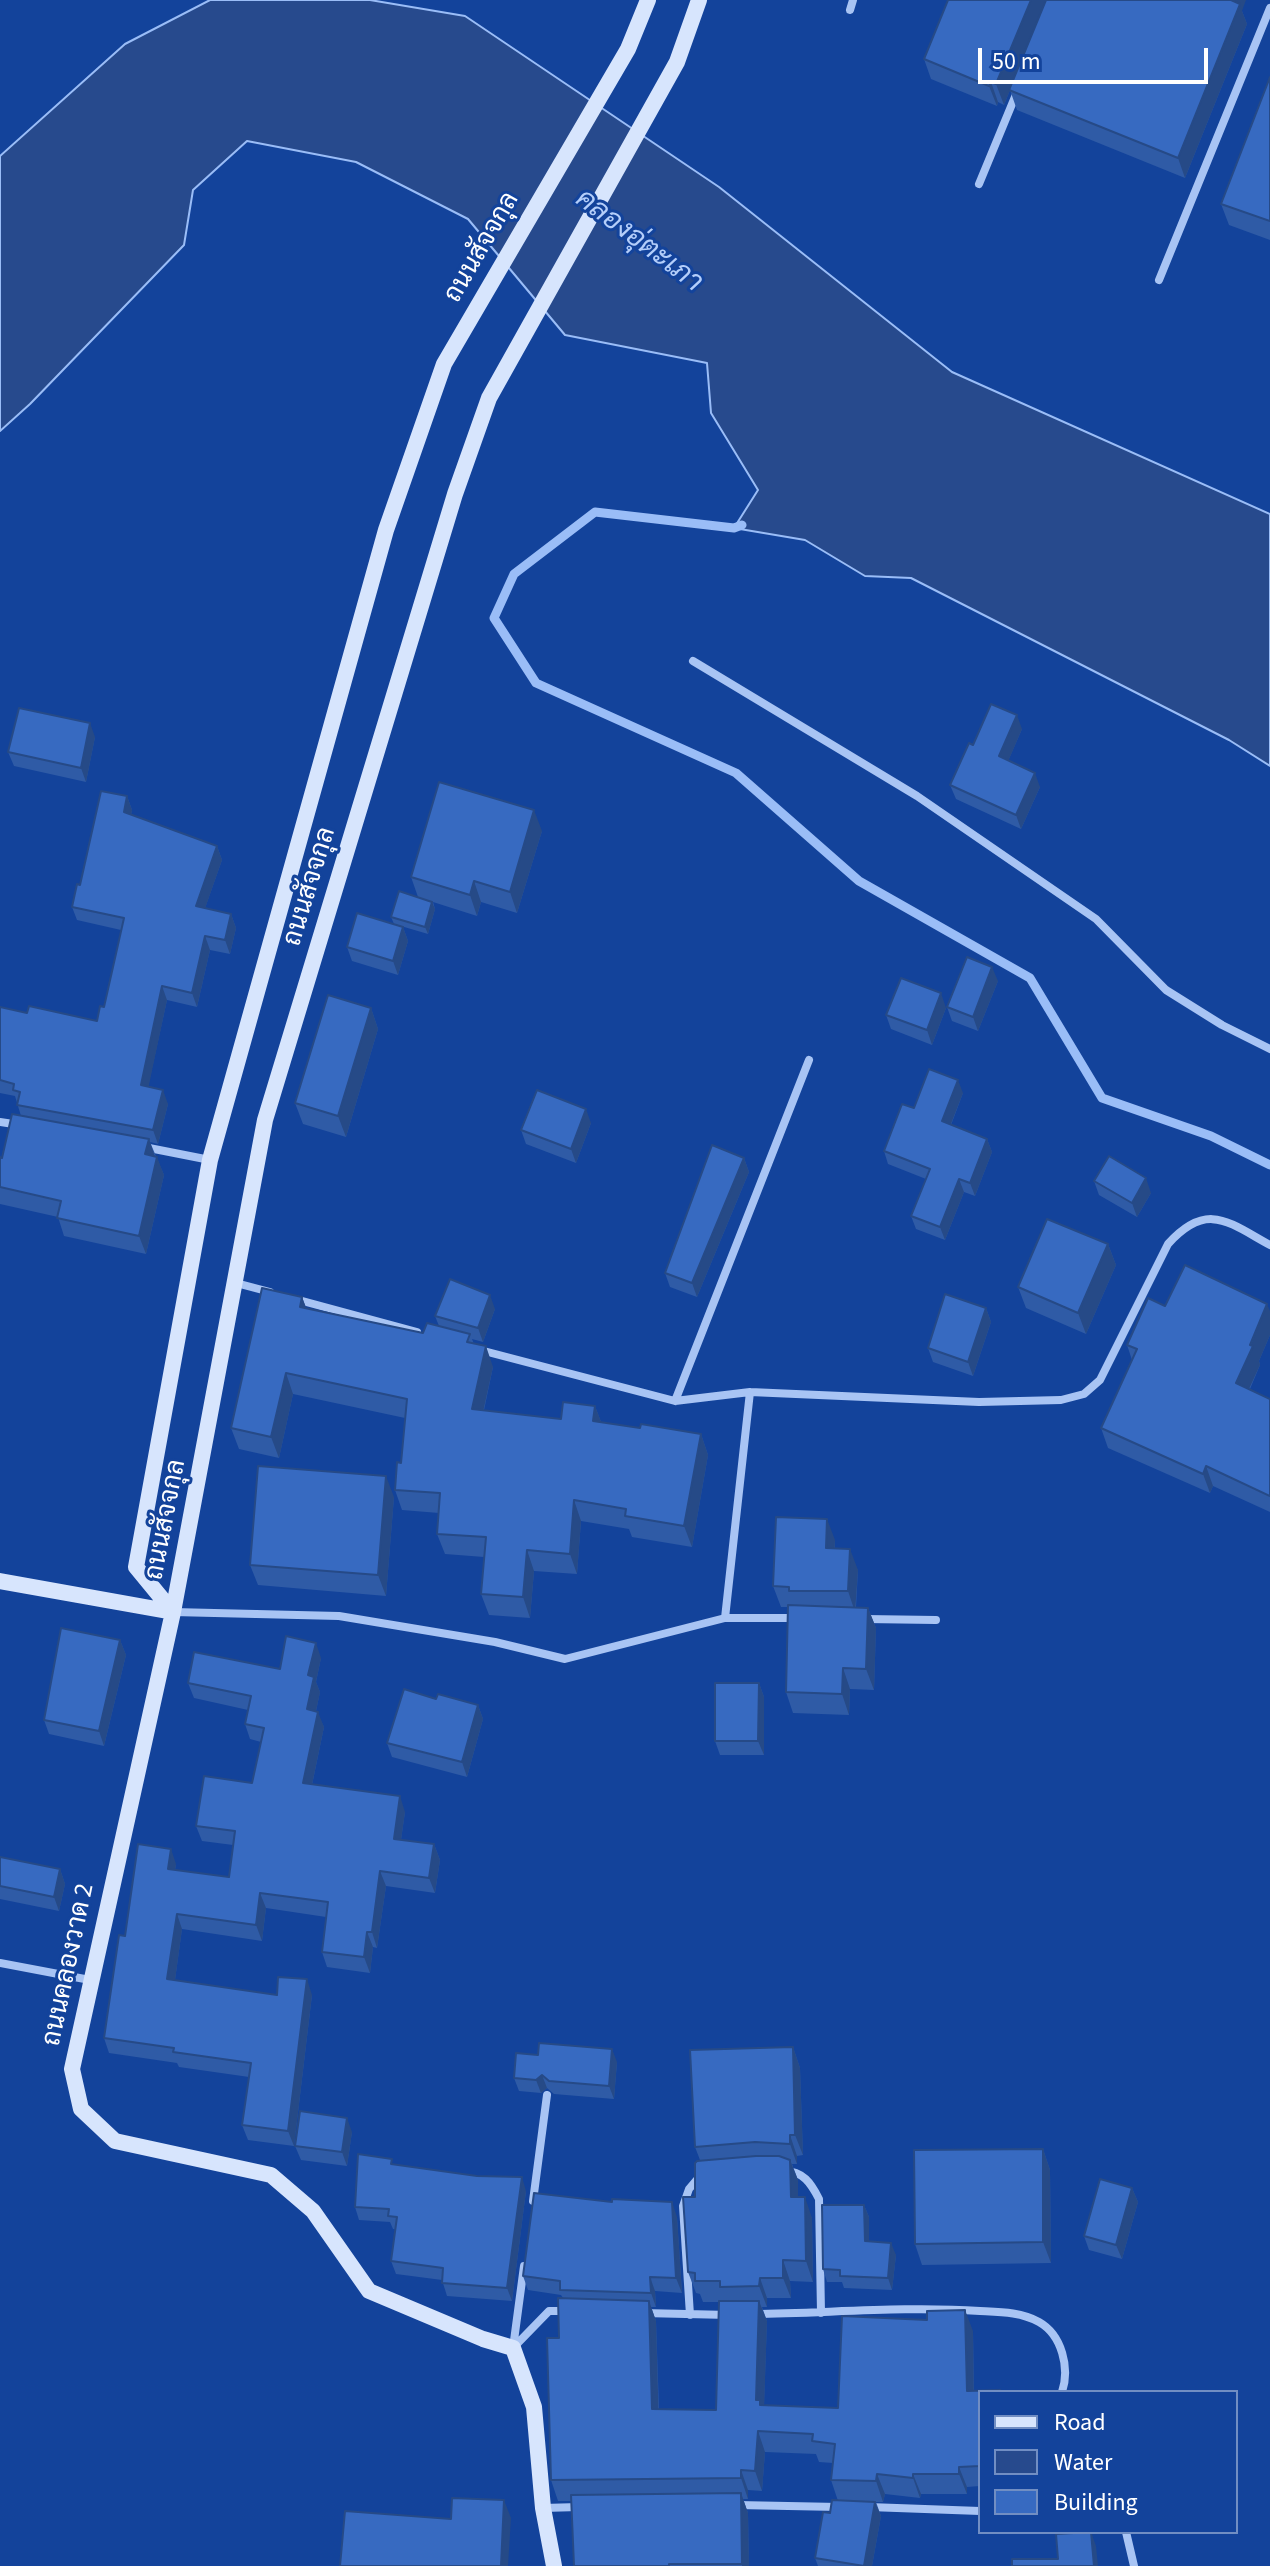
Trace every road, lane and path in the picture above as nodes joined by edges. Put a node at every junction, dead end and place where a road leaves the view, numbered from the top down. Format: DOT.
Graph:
graph roads {
  1 [pos="648,0"];
  2 [pos="699,0"];
  3 [pos="853,0"];
  4 [pos="1270,8"];
  5 [pos="850,10"];
  6 [pos="1019,85"];
  7 [pos="979,184"];
  8 [pos="1159,280"];
  9 [pos="693,661"];
  10 [pos="1270,1049"];
  11 [pos="809,1060"];
  12 [pos="0,1122"];
  13 [pos="31,1127"];
  14 [pos="141,1146"];
  15 [pos="210,1160"];
  16 [pos="1270,1245"];
  17 [pos="236,1283"];
  18 [pos="434,1337"];
  19 [pos="464,1345"];
  20 [pos="750,1392"];
  21 [pos="675,1401"];
  22 [pos="0,1581"];
  23 [pos="173,1612"];
  24 [pos="725,1618"];
  25 [pos="801,1618"];
  26 [pos="861,1619"];
  27 [pos="936,1620"];
  28 [pos="0,1963"];
  29 [pos="90,1980"];
  30 [pos="547,2095"];
  31 [pos="781,2171"];
  32 [pos="710,2173"];
  33 [pos="532,2206"];
  34 [pos="526,2253"];
  35 [pos="576,2311"];
  36 [pos="630,2312"];
  37 [pos="821,2313"];
  38 [pos="690,2315"];
  39 [pos="734,2315"];
  40 [pos="748,2315"];
  41 [pos="513,2348"];
  42 [pos="1063,2390"];
  43 [pos="721,2505"];
  44 [pos="588,2507"];
  45 [pos="543,2508"];
  46 [pos="978,2511"];
  47 [pos="1126,2534"];
  48 [pos="554,2566"];
  49 [pos="1134,2566"];
  1 -- 15 [label="street, ถนนสัจจกุล"];
  2 -- 17 [label="street, ถนนสัจจกุล"];
  3 -- 5 [label="street"];
  4 -- 8 [label="street"];
  6 -- 7 [label="street"];
  9 -- 10 [label="street"];
  11 -- 21 [label="street"];
  12 -- 13 [label="street"];
  14 -- 15 [label="street"];
  15 -- 23 [label="street, ถนนสัจจกุล"];
  16 -- 20 [label="street"];
  17 -- 18 [label="street"];
  17 -- 23 [label="street, ถนนสัจจกุล"];
  19 -- 21 [label="street"];
  20 -- 21 [label="street"];
  20 -- 24 [label="street"];
  22 -- 23 [label="street"];
  23 -- 24 [label="street"];
  23 -- 29 [label="street, ถนนคลองวาด 2"];
  24 -- 25 [label="street"];
  26 -- 27 [label="street"];
  28 -- 29 [label="street"];
  29 -- 41 [label="street, ถนนคลองวาด 2"];
  30 -- 33 [label="street"];
  31 -- 37 [label="street"];
  32 -- 38 [label="street"];
  34 -- 41 [label="street"];
  35 -- 41 [label="street"];
  36 -- 38 [label="street"];
  37 -- 40 [label="street"];
  37 -- 42 [label="street"];
  38 -- 39 [label="street"];
  41 -- 45 [label="street"];
  43 -- 46 [label="street"];
  44 -- 45 [label="street"];
  45 -- 48 [label="street"];
  47 -- 49 [label="street"];
}
